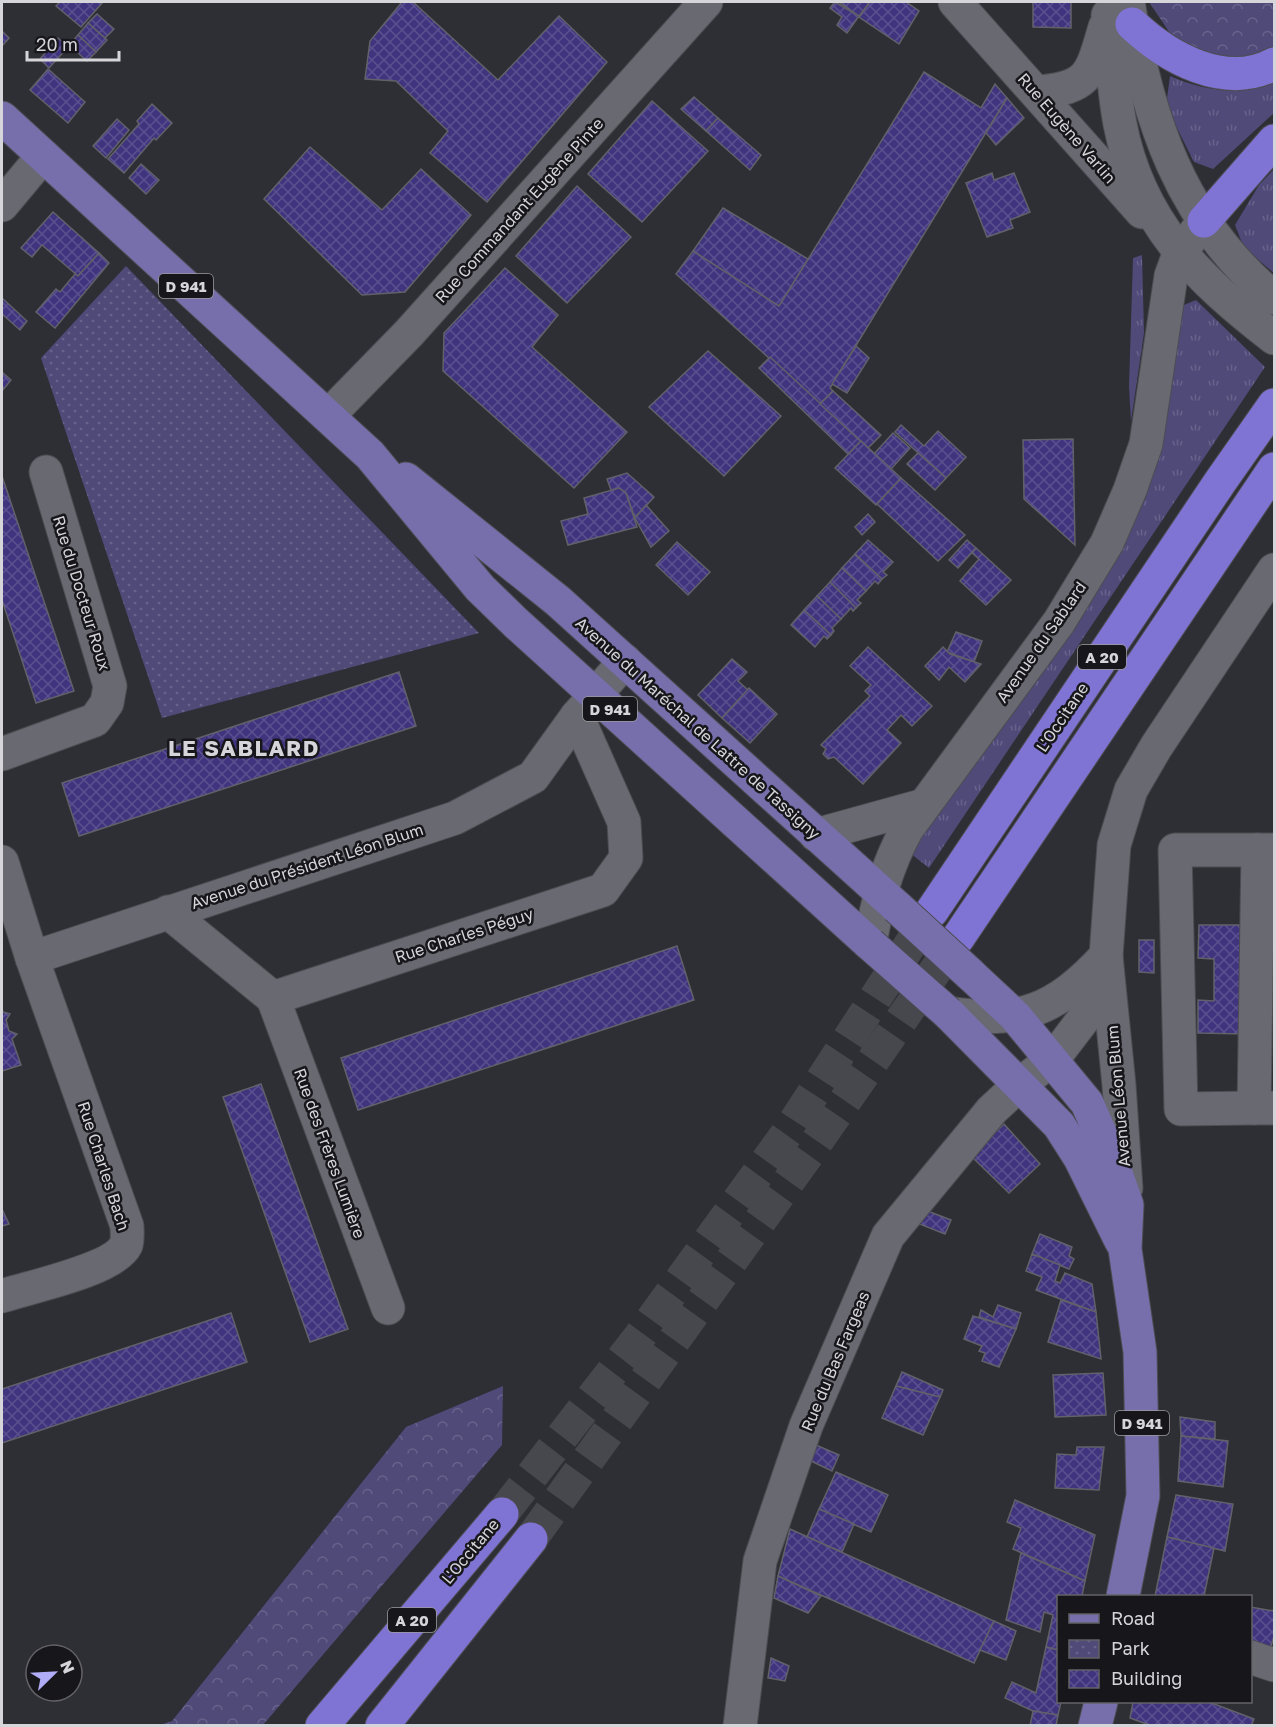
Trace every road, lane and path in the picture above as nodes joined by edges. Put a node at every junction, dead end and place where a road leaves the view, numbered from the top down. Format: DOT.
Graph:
graph roads {
  1 [pos="706,2"];
  2 [pos="955,2"];
  3 [pos="1120,10"];
  4 [pos="1275,64"];
  5 [pos="1038,92"];
  6 [pos="2,118"];
  7 [pos="1275,141"];
  8 [pos="43,156"];
  9 [pos="2,205"];
  10 [pos="1204,221"];
  11 [pos="1179,254"];
  12 [pos="1275,298"];
  13 [pos="1275,338"];
  14 [pos="1275,405"];
  15 [pos="328,416"];
  16 [pos="369,455"];
  17 [pos="1275,470"];
  18 [pos="46,472"];
  19 [pos="1275,570"];
  20 [pos="625,661"];
  21 [pos="586,706"];
  22 [pos="2,754"];
  23 [pos="921,806"];
  24 [pos="816,835"];
  25 [pos="1266,850"];
  26 [pos="2,862"];
  27 [pos="888,899"];
  28 [pos="932,911"];
  29 [pos="168,912"];
  30 [pos="958,938"];
  31 [pos="870,944"];
  32 [pos="32,958"];
  33 [pos="1107,971"];
  34 [pos="273,998"];
  35 [pos="948,1013"];
  36 [pos="1015,1016"];
  37 [pos="1053,1059"];
  38 [pos="1020,1084"];
  39 [pos="1264,1108"];
  40 [pos="1127,1205"];
  41 [pos="1125,1249"];
  42 [pos="2,1296"];
  43 [pos="388,1308"];
  44 [pos="502,1514"];
  45 [pos="531,1539"];
  46 [pos="1123,1595"];
  47 [pos="1252,1657"];
  48 [pos="1275,1665"];
  49 [pos="322,1725"];
  50 [pos="382,1725"];
  51 [pos="740,1725"];
  1 -- 15 [label="street, Rue Commandant Eugène Pinte"];
  2 -- 5 [label="street, Rue Eugène Varlin"];
  3 -- 4 [label="highway"];
  3 -- 5 [label="street"];
  3 -- 10 [label="street"];
  3 -- 11 [label="street"];
  5 -- 11 [label="street, Rue Eugène Varlin"];
  6 -- 8 [label="main road, Avenue du Maréchal de Lattre de Tassigny / D 941"];
  7 -- 10 [label="highway"];
  8 -- 9 [label="street"];
  8 -- 15 [label="main road, Avenue du Maréchal de Lattre de Tassigny / D 941"];
  10 -- 11 [label="street, Avenue du Sablard"];
  10 -- 12 [label="street"];
  11 -- 13 [label="street"];
  11 -- 23 [label="street, Avenue du Sablard"];
  14 -- 28 [label="highway, L'Occitane / A 20"];
  15 -- 16 [label="main road, Avenue du Maréchal de Lattre de Tassigny / D 941"];
  16 -- 20 [label="main road, Avenue du Maréchal de Lattre de Tassigny / D 941"];
  16 -- 21 [label="main road, Avenue du Maréchal de Lattre de Tassigny / D 941"];
  17 -- 30 [label="highway, A 20"];
  18 -- 22 [label="street, Rue du Docteur Roux"];
  19 -- 33 [label="street"];
  20 -- 21 [label="street, Avenue du Président Léon Blum"];
  20 -- 24 [label="main road, Avenue du Maréchal de Lattre de Tassigny / D 941"];
  21 -- 29 [label="street, Avenue du Président Léon Blum"];
  21 -- 31 [label="main road, Avenue du Maréchal de Lattre de Tassigny / D 941"];
  21 -- 34 [label="street, Rue Charles Péguy"];
  23 -- 24 [label="street"];
  23 -- 27 [label="street, Avenue du Sablard"];
  24 -- 27 [label="main road, Avenue du Maréchal de Lattre de Tassigny / D 941"];
  25 -- 39 [label="street"];
  25 -- 39 [label="street"];
  26 -- 32 [label="street"];
  27 -- 31 [label="street, Avenue du Sablard"];
  27 -- 36 [label="main road, Avenue du Maréchal de Lattre de Tassigny / D 941, bridge"];
  29 -- 32 [label="street, Avenue du Président Léon Blum"];
  29 -- 34 [label="street"];
  31 -- 35 [label="main road, Avenue du Maréchal de Lattre de Tassigny / D 941, bridge"];
  32 -- 42 [label="street, Rue Charles Bach"];
  33 -- 36 [label="street"];
  33 -- 37 [label="street, Avenue Léon Blum"];
  33 -- 40 [label="street, Avenue Léon Blum"];
  34 -- 43 [label="street, Rue des Frères Lumière"];
  35 -- 36 [label="street"];
  35 -- 38 [label="main road, Avenue du Maréchal de Lattre de Tassigny / D 941"];
  36 -- 37 [label="main road, Avenue du Maréchal de Lattre de Tassigny / D 941"];
  37 -- 38 [label="street, Rue du Bas Fargeas"];
  37 -- 40 [label="main road, Avenue du Maréchal de Lattre de Tassigny / D 941"];
  38 -- 41 [label="main road, Avenue du Maréchal de Lattre de Tassigny / D 941"];
  38 -- 51 [label="street, Rue du Bas Fargeas"];
  40 -- 41 [label="main road, Avenue du Maréchal de Lattre de Tassigny / D 941"];
  41 -- 46 [label="main road, Avenue du Maréchal de Lattre de Tassigny / D 941"];
  44 -- 49 [label="highway, L'Occitane / A 20"];
  45 -- 50 [label="highway, A 20"];
  47 -- 48 [label="street"];
}
